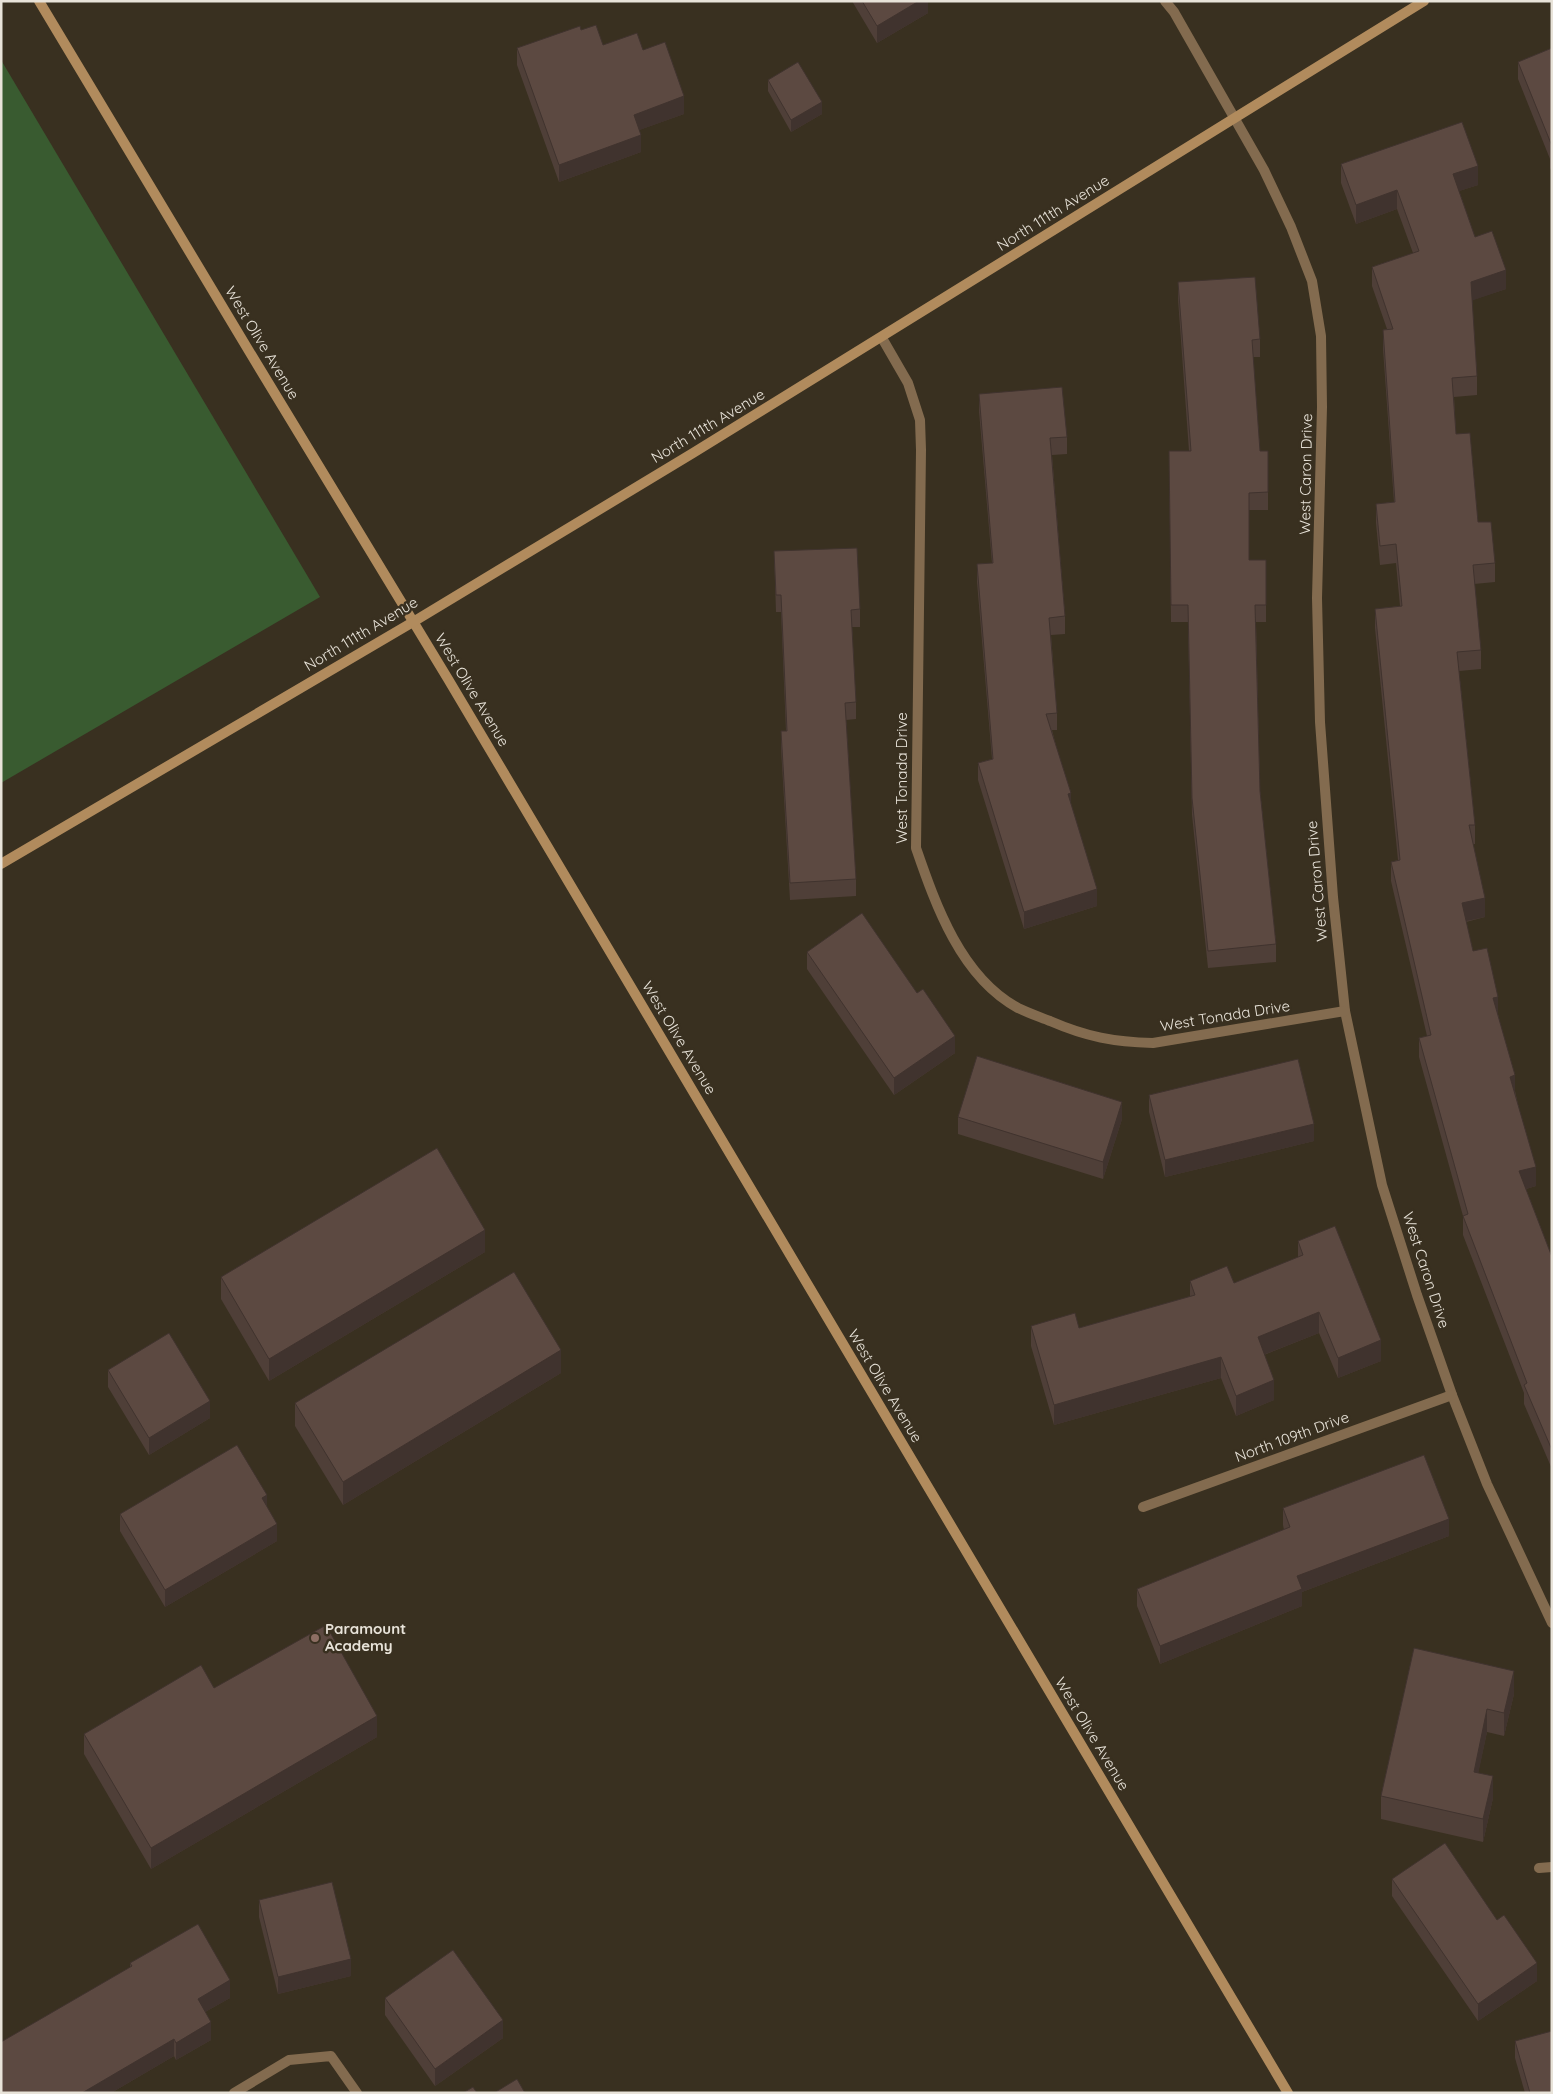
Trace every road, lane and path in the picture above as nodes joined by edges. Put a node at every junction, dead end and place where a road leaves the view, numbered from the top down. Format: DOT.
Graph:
graph roads {
  1 [pos="40,1"];
  2 [pos="1165,1"];
  3 [pos="1424,1"];
  4 [pos="1234,118"];
  5 [pos="882,338"];
  6 [pos="413,622"];
  7 [pos="1,864"];
  8 [pos="1345,1011"];
  9 [pos="1452,1395"];
  10 [pos="1143,1507"];
  11 [pos="1552,1623"];
  12 [pos="1552,1867"];
  13 [pos="1539,1868"];
  14 [pos="234,2093"];
  15 [pos="357,2093"];
  16 [pos="1288,2093"];
  1 -- 6 [label="main road, West Olive Avenue"];
  2 -- 4 [label="street, West Caron Drive"];
  3 -- 4 [label="main road, North 111th Avenue"];
  4 -- 5 [label="main road, North 111th Avenue"];
  4 -- 8 [label="street, West Caron Drive"];
  5 -- 6 [label="main road, North 111th Avenue"];
  5 -- 8 [label="street, West Tonada Drive"];
  6 -- 7 [label="main road, North 111th Avenue"];
  6 -- 16 [label="main road, West Olive Avenue"];
  8 -- 9 [label="street, West Caron Drive"];
  9 -- 10 [label="street, North 109th Drive"];
  9 -- 11 [label="street, West Caron Drive"];
  12 -- 13 [label="street"];
  14 -- 15 [label="street"];
}
